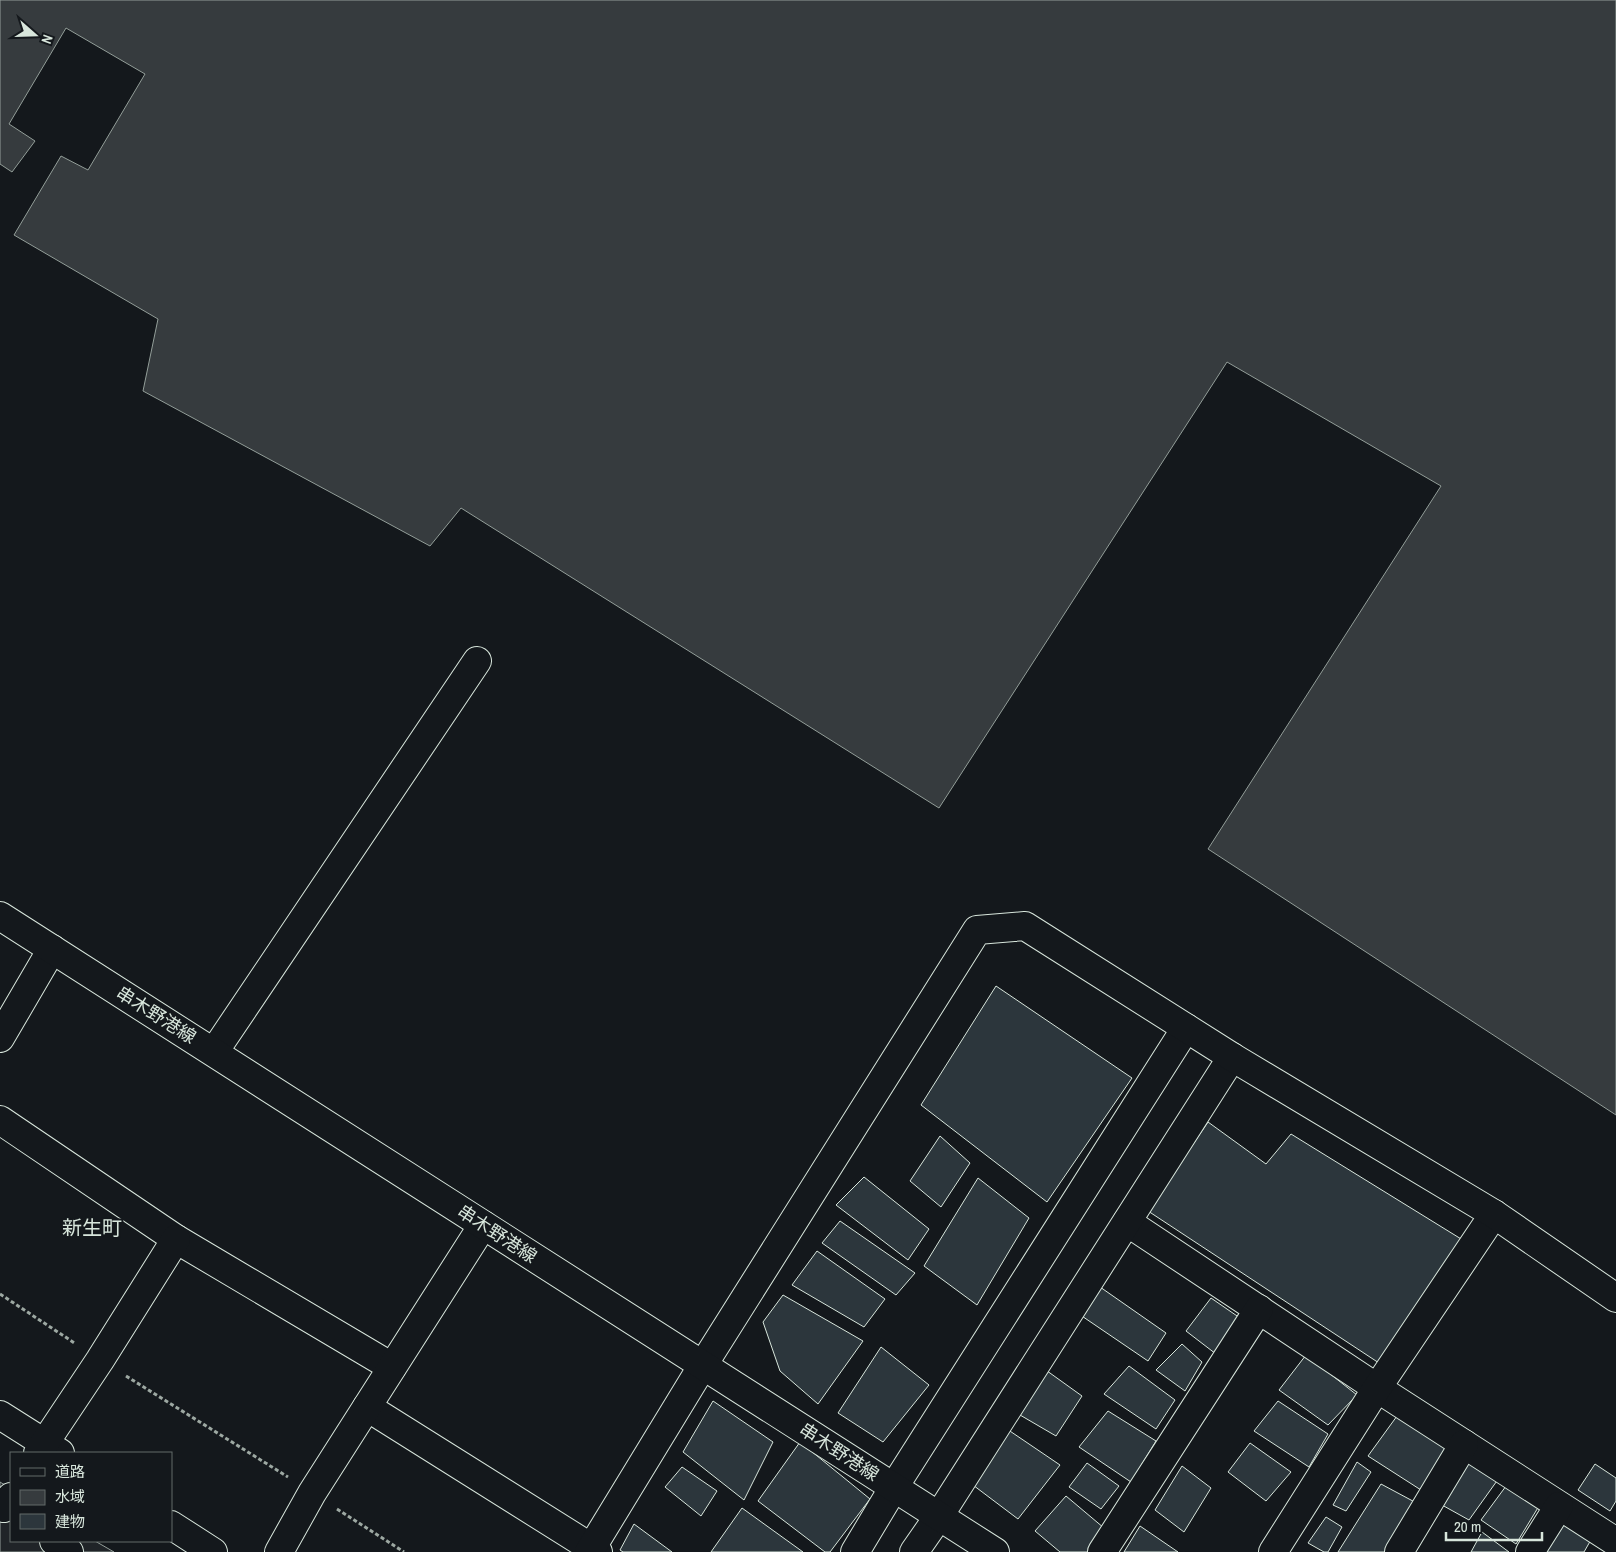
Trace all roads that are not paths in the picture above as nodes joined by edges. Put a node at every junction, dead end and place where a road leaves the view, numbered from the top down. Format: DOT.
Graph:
graph roads {
  1 [pos="477,661"];
  2 [pos="0,916"];
  3 [pos="52,949"];
  4 [pos="1186,1028"];
  5 [pos="0,1038"];
  6 [pos="214,1052"];
  7 [pos="1232,1058"];
  8 [pos="0,1120"];
  9 [pos="1494,1214"];
  10 [pos="1127,1222"];
  11 [pos="483,1225"];
  12 [pos="176,1239"];
  13 [pos="1616,1298"];
  14 [pos="1259,1309"];
  15 [pos="702,1365"];
  16 [pos="392,1367"];
  17 [pos="1377,1388"];
  18 [pos="367,1407"];
  19 [pos="0,1415"];
  20 [pos="1464,1444"];
  21 [pos="47,1450"];
  22 [pos="894,1487"];
  23 [pos="1559,1506"];
  24 [pos="939,1516"];
  25 [pos="172,1526"];
  26 [pos="55,1542"];
  27 [pos="1616,1542"];
  28 [pos="592,1551"];
  29 [pos="69,1552"];
  30 [pos="213,1552"];
  31 [pos="279,1552"];
  32 [pos="855,1552"];
  33 [pos="914,1552"];
  34 [pos="995,1552"];
  35 [pos="1102,1552"];
  36 [pos="1273,1552"];
  37 [pos="1399,1552"];
  38 [pos="1530,1552"];
  1 -- 6 [label="street"];
  2 -- 3 [label="street, 串木野港線"];
  3 -- 5 [label="street"];
  3 -- 6 [label="street, 串木野港線"];
  4 -- 7 [label="street"];
  4 -- 15 [label="street"];
  4 -- 22 [label="street"];
  6 -- 11 [label="street, 串木野港線"];
  7 -- 9 [label="street"];
  7 -- 10 [label="street"];
  8 -- 12 [label="street"];
  9 -- 13 [label="street"];
  9 -- 17 [label="street"];
  10 -- 14 [label="street"];
  10 -- 24 [label="street"];
  11 -- 15 [label="street, 串木野港線"];
  11 -- 16 [label="street"];
  12 -- 16 [label="street"];
  12 -- 21 [label="street"];
  14 -- 17 [label="street"];
  14 -- 35 [label="street"];
  15 -- 22 [label="street, 串木野港線"];
  15 -- 28 [label="street"];
  16 -- 18 [label="street"];
  17 -- 20 [label="street"];
  17 -- 36 [label="street"];
  18 -- 28 [label="street"];
  18 -- 31 [label="street"];
  19 -- 21 [label="street"];
  20 -- 23 [label="street"];
  20 -- 37 [label="street"];
  22 -- 24 [label="street, 串木野港線"];
  22 -- 32 [label="street"];
  23 -- 27 [label="street"];
  23 -- 38 [label="street"];
  24 -- 33 [label="street"];
  24 -- 34 [label="street, 串木野港線"];
  25 -- 30 [label="street"];
  26 -- 29 [label="street"];
}
